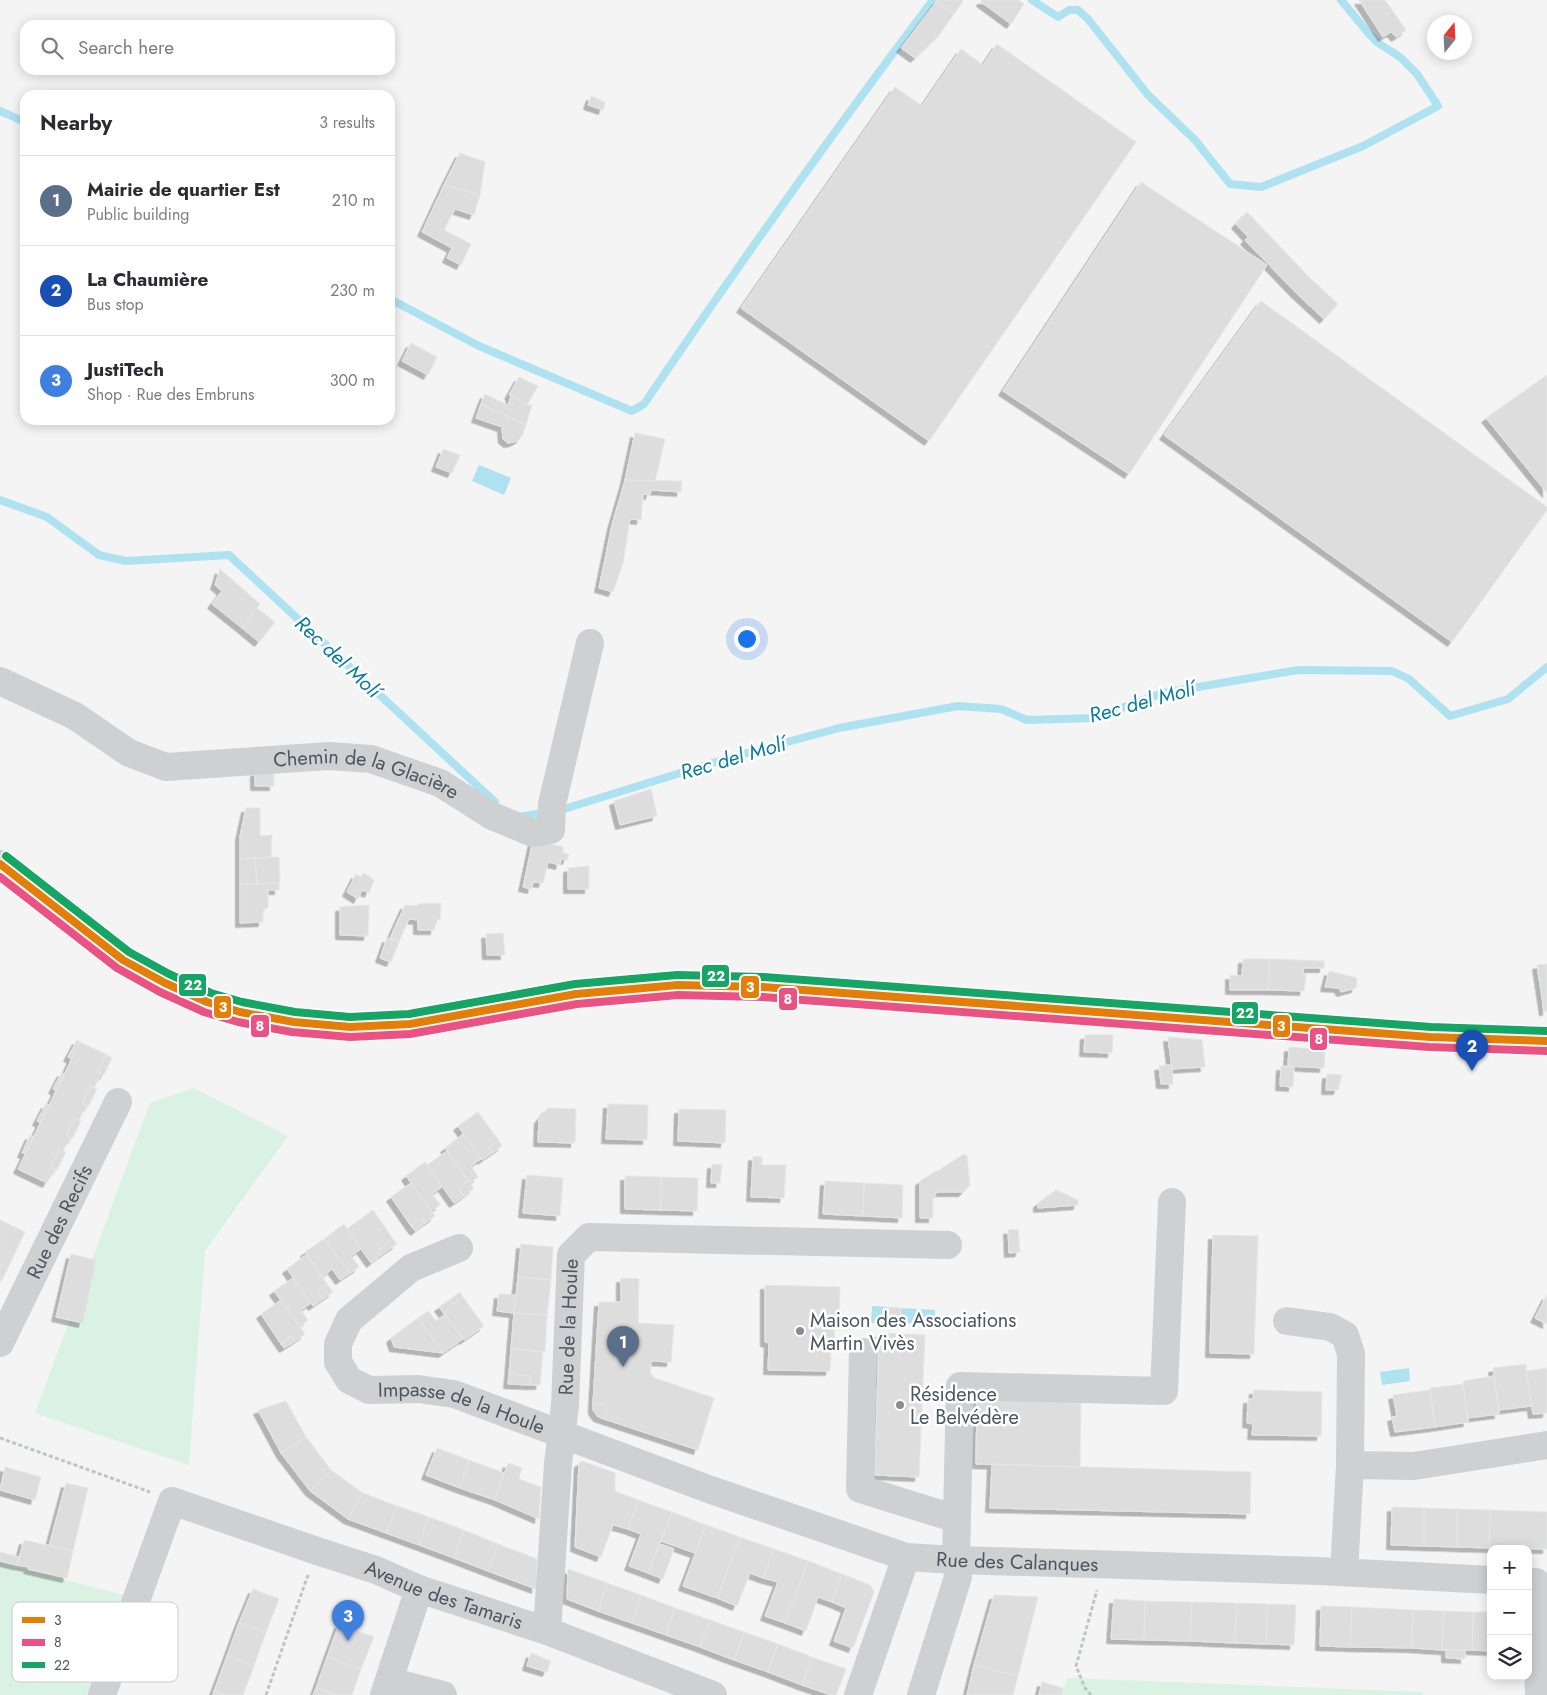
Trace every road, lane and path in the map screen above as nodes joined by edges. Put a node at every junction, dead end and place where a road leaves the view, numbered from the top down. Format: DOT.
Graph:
graph roads {
  1 [pos="590,643"];
  2 [pos="0,681"];
  3 [pos="0,864"];
  4 [pos="1547,1041"];
  5 [pos="118,1102"];
  6 [pos="1172,1202"];
  7 [pos="948,1245"];
  8 [pos="459,1248"];
  9 [pos="1288,1321"];
  10 [pos="0,1343"];
  11 [pos="864,1352"];
  12 [pos="563,1434"];
  13 [pos="0,1438"];
  14 [pos="1547,1445"];
  15 [pos="1350,1465"];
  16 [pos="172,1501"];
  17 [pos="957,1519"];
  18 [pos="317,1551"];
  19 [pos="906,1557"];
  20 [pos="956,1560"];
  21 [pos="1103,1565"];
  22 [pos="1344,1572"];
  23 [pos="1487,1580"];
  24 [pos="1537,1582"];
  25 [pos="419,1589"];
  26 [pos="136,1602"];
  27 [pos="547,1631"];
  28 [pos="107,1682"];
  29 [pos="386,1688"];
  30 [pos="102,1695"];
  31 [pos="266,1695"];
  32 [pos="443,1695"];
  33 [pos="713,1695"];
  34 [pos="858,1695"];
  35 [pos="921,1695"];
  36 [pos="1091,1695"];
  37 [pos="1539,1695"];
  1 -- 2 [label="street, Chemin de la Glacière"];
  3 -- 4 [label="main road"];
  5 -- 10 [label="street, Rue des Recifs"];
  6 -- 17 [label="street"];
  7 -- 12 [label="street, Rue de la Houle"];
  8 -- 12 [label="street, Impasse de la Houle"];
  9 -- 15 [label="street"];
  11 -- 17 [label="street"];
  12 -- 19 [label="street, Rue des Calanques"];
  12 -- 27 [label="street, Rue de la Houle"];
  13 -- 16 [label="path"];
  14 -- 15 [label="street"];
  15 -- 22 [label="street"];
  16 -- 18 [label="street, Avenue des Tamaris"];
  16 -- 26 [label="street"];
  17 -- 20 [label="street"];
  18 -- 25 [label="street, Avenue des Tamaris"];
  18 -- 31 [label="path"];
  19 -- 20 [label="street, Rue des Calanques"];
  19 -- 34 [label="street"];
  20 -- 21 [label="street, Rue des Calanques"];
  20 -- 35 [label="street"];
  21 -- 22 [label="street, Rue des Calanques"];
  21 -- 36 [label="path"];
  22 -- 23 [label="street, Rue des Calanques"];
  24 -- 37 [label="street"];
  25 -- 27 [label="street, Avenue des Tamaris"];
  25 -- 29 [label="street"];
  27 -- 33 [label="street, Avenue des Tamaris"];
  28 -- 30 [label="street"];
  29 -- 32 [label="street"];
}
